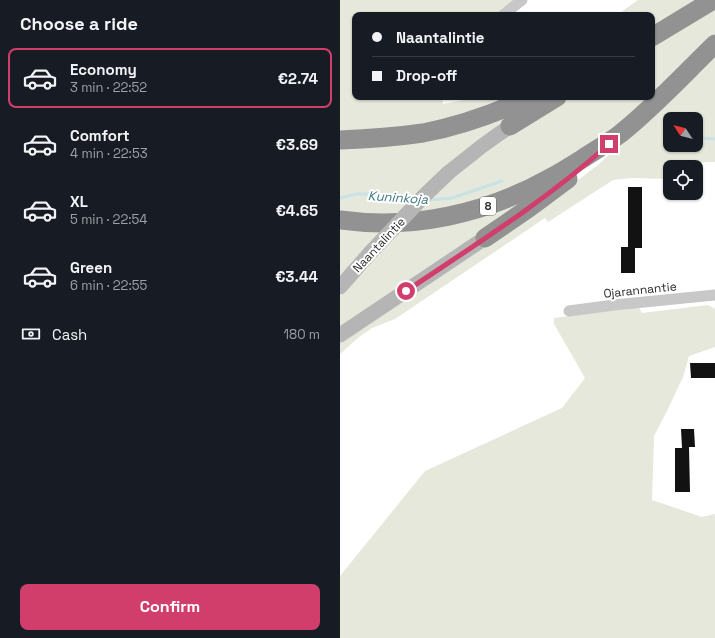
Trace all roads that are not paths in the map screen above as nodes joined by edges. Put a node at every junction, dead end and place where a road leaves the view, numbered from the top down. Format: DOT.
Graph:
graph roads {
  1 [pos="522,0"];
  2 [pos="713,0"];
  3 [pos="507,12"];
  4 [pos="655,35"];
  5 [pos="715,44"];
  6 [pos="524,100"];
  7 [pos="552,100"];
  8 [pos="510,126"];
  9 [pos="619,135"];
  10 [pos="340,140"];
  11 [pos="340,220"];
  12 [pos="485,238"];
  13 [pos="340,287"];
  14 [pos="715,295"];
  15 [pos="569,311"];
  16 [pos="340,335"];
  1 -- 3 [label="street"];
  2 -- 4 [label="highway"];
  5 -- 9 [label="highway, 8"];
  6 -- 10 [label="highway"];
  7 -- 8 [label="highway"];
  8 -- 13 [label="main road, Naantalintie, bridge"];
  9 -- 11 [label="highway, 8"];
  9 -- 12 [label="highway"];
  12 -- 16 [label="main road"];
  14 -- 15 [label="street, Ojarannantie"];
}
